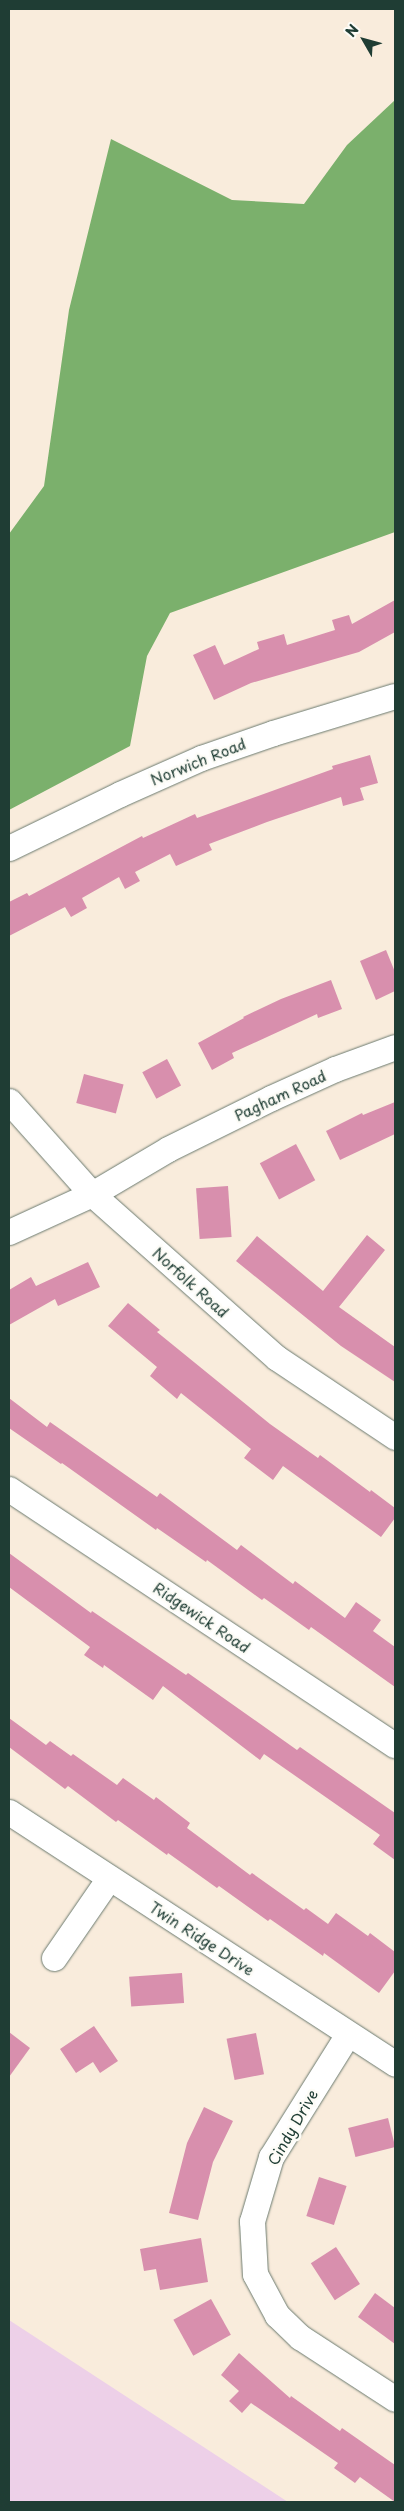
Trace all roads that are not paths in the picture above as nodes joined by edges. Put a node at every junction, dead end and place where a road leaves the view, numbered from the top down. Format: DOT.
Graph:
graph roads {
  1 [pos="395,696"];
  2 [pos="9,848"];
  3 [pos="395,1047"];
  4 [pos="9,1102"];
  5 [pos="92,1194"];
  6 [pos="9,1232"];
  7 [pos="395,1438"];
  8 [pos="9,1489"];
  9 [pos="395,1745"];
  10 [pos="9,1812"];
  11 [pos="109,1878"];
  12 [pos="54,1958"];
  13 [pos="348,2034"];
  14 [pos="395,2064"];
  15 [pos="395,2399"];
  1 -- 2 [label="street, Norwich Road"];
  3 -- 5 [label="street, Pagham Road"];
  4 -- 5 [label="street, Norfolk Road"];
  5 -- 6 [label="street"];
  5 -- 7 [label="street, Norfolk Road"];
  8 -- 9 [label="street, Ridgewick Road"];
  10 -- 11 [label="street, Twin Ridge Drive"];
  11 -- 12 [label="street"];
  11 -- 13 [label="street, Twin Ridge Drive"];
  13 -- 14 [label="street, Twin Ridge Drive"];
  13 -- 15 [label="street, Cindy Drive"];
}
